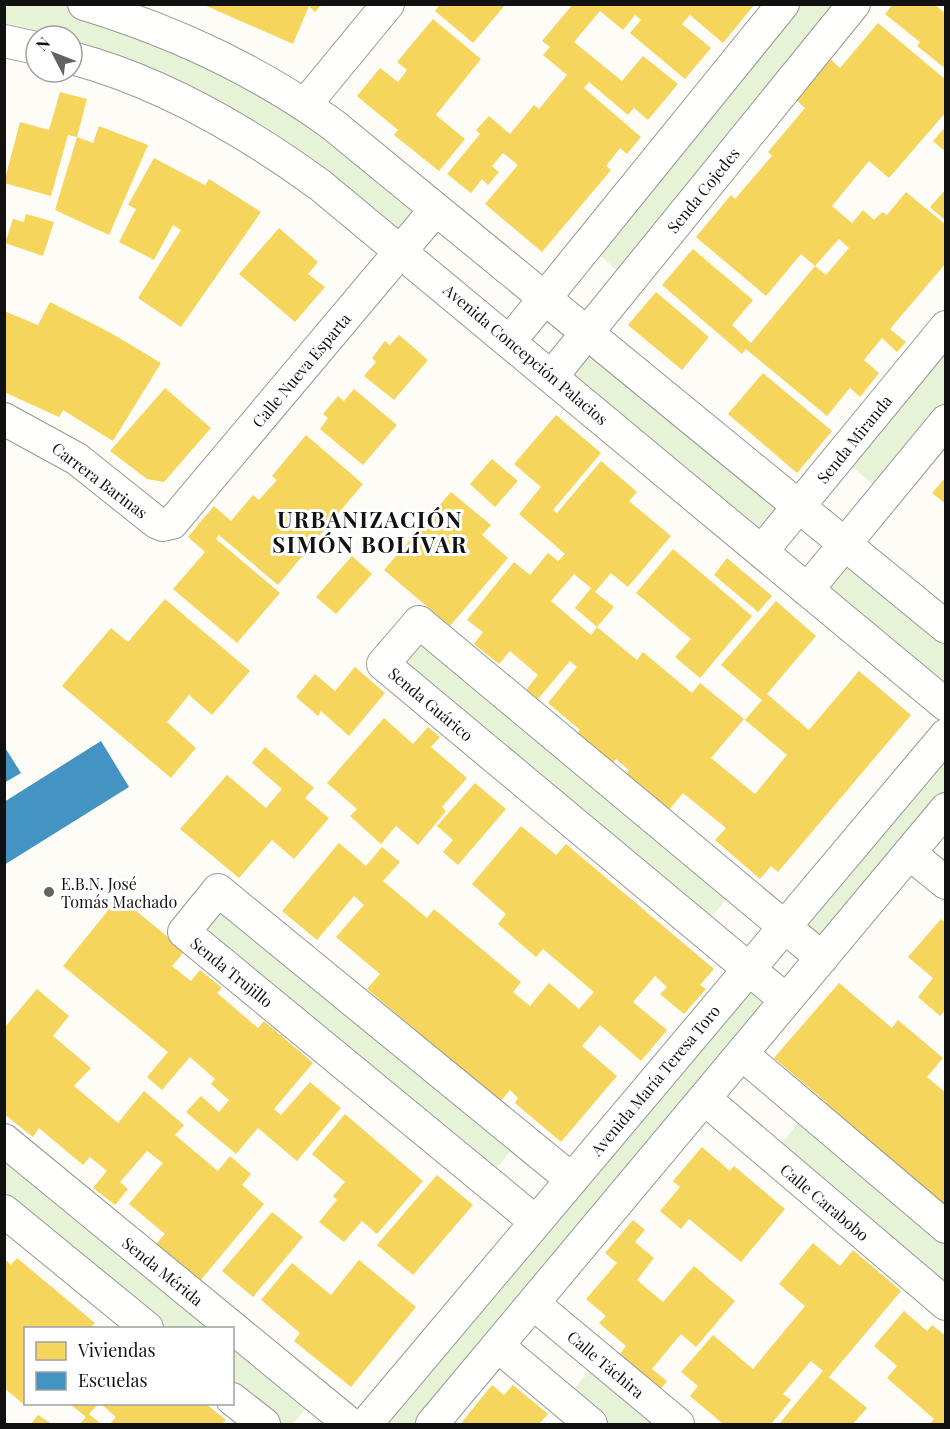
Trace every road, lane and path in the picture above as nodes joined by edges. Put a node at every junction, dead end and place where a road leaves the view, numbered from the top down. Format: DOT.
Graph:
graph roads {
  1 [pos="84,4"];
  2 [pos="388,4"];
  3 [pos="783,4"];
  4 [pos="854,4"];
  5 [pos="4,41"];
  6 [pos="24,45"];
  7 [pos="84,62"];
  8 [pos="305,105"];
  9 [pos="436,209"];
  10 [pos="401,250"];
  11 [pos="545,298"];
  12 [pos="945,327"];
  13 [pos="588,333"];
  14 [pos="510,341"];
  15 [pos="552,376"];
  16 [pos="4,419"];
  17 [pos="945,421"];
  18 [pos="798,506"];
  19 [pos="163,525"];
  20 [pos="844,544"];
  21 [pos="762,551"];
  22 [pos="807,590"];
  23 [pos="945,627"];
  24 [pos="945,705"];
  25 [pos="945,735"];
  26 [pos="944,813"];
  27 [pos="909,853"];
  28 [pos="945,884"];
  29 [pos="785,926"];
  30 [pos="822,958"];
  31 [pos="749,969"];
  32 [pos="786,1000"];
  33 [pos="742,1054"];
  34 [pos="705,1099"];
  35 [pos="4,1140"];
  36 [pos="571,1179"];
  37 [pos="4,1211"];
  38 [pos="536,1222"];
  39 [pos="945,1227"];
  40 [pos="534,1304"];
  41 [pos="945,1304"];
  42 [pos="145,1327"];
  43 [pos="231,1327"];
  44 [pos="234,1329"];
  45 [pos="498,1346"];
  46 [pos="234,1401"];
  47 [pos="264,1425"];
  48 [pos="350,1425"];
  49 [pos="366,1425"];
  50 [pos="432,1425"];
  51 [pos="591,1425"];
  52 [pos="678,1425"];
  1 -- 8 [label="street"];
  2 -- 8 [label="street"];
  3 -- 11 [label="street"];
  4 -- 13 [label="street, Senda Cojedes"];
  5 -- 6 [label="street"];
  7 -- 10 [label="street, Avenida Concepción Palacios"];
  8 -- 9 [label="street"];
  9 -- 10 [label="street, Calle Nueva Esparta"];
  9 -- 11 [label="street"];
  10 -- 14 [label="street, Avenida Concepción Palacios"];
  10 -- 19 [label="street, Calle Nueva Esparta"];
  11 -- 13 [label="street"];
  11 -- 14 [label="street"];
  12 -- 18 [label="street, Senda Miranda"];
  13 -- 15 [label="street, Senda Cojedes"];
  13 -- 18 [label="street"];
  14 -- 15 [label="street, Avenida Concepción Palacios"];
  15 -- 21 [label="street, Avenida Concepción Palacios"];
  16 -- 19 [label="street, Carrera Barinas"];
  17 -- 20 [label="street"];
  18 -- 20 [label="street"];
  18 -- 21 [label="street, Senda Miranda"];
  20 -- 22 [label="street"];
  20 -- 23 [label="street"];
  21 -- 22 [label="street, Avenida Concepción Palacios"];
  22 -- 24 [label="street, Avenida Concepción Palacios"];
  25 -- 29 [label="street, Avenida María Teresa Toro"];
  26 -- 27 [label="street"];
  27 -- 28 [label="street"];
  27 -- 30 [label="street"];
  29 -- 30 [label="street, Senda Guárico"];
  29 -- 31 [label="street, Avenida María Teresa Toro"];
  29 -- 31 [label="street, Senda Guárico"];
  30 -- 32 [label="street"];
  31 -- 32 [label="street, Senda Guárico"];
  31 -- 36 [label="street, Avenida María Teresa Toro"];
  32 -- 33 [label="street"];
  33 -- 34 [label="street"];
  33 -- 39 [label="street"];
  34 -- 40 [label="street"];
  34 -- 41 [label="street, Calle Carabobo"];
  35 -- 43 [label="street, Senda Mérida"];
  36 -- 38 [label="street, Avenida María Teresa Toro"];
  36 -- 38 [label="street, Senda Trujillo"];
  37 -- 42 [label="street"];
  38 -- 49 [label="street, Avenida María Teresa Toro"];
  40 -- 45 [label="street"];
  40 -- 52 [label="street, Calle Táchira"];
  44 -- 48 [label="street, Senda Mérida"];
  45 -- 50 [label="street"];
  45 -- 51 [label="street"];
  46 -- 47 [label="street"];
}
